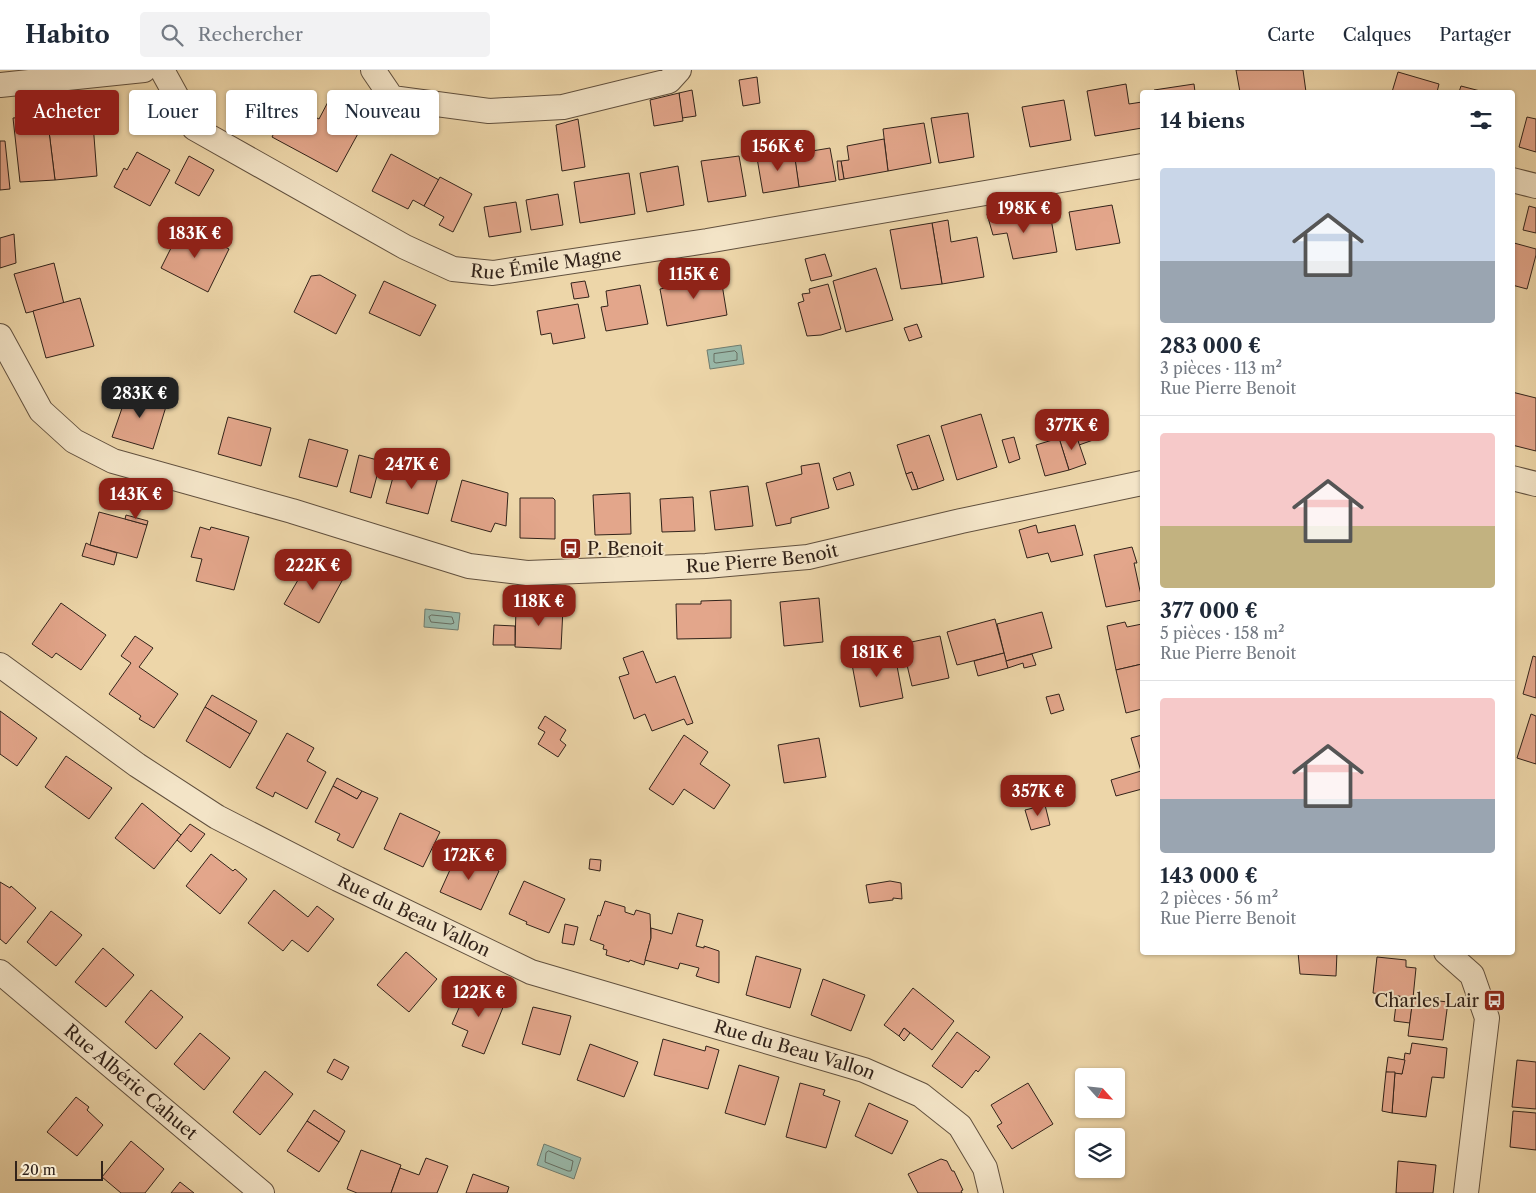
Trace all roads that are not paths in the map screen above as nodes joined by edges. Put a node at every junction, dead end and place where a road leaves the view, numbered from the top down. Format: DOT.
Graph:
graph roads {
  1 [pos="144,70"];
  2 [pos="162,70"];
  3 [pos="679,70"];
  4 [pos="374,72"];
  5 [pos="0,85"];
  6 [pos="1140,166"];
  7 [pos="1515,181"];
  8 [pos="1536,186"];
  9 [pos="0,336"];
  10 [pos="1515,479"];
  11 [pos="1140,482"];
  12 [pos="1536,484"];
  13 [pos="0,665"];
  14 [pos="1449,955"];
  15 [pos="0,972"];
  16 [pos="262,1193"];
  17 [pos="992,1193"];
  18 [pos="1466,1193"];
  1 -- 5 [label="street"];
  2 -- 6 [label="street, Rue Émile Magne"];
  3 -- 4 [label="street"];
  7 -- 8 [label="street"];
  9 -- 11 [label="street, Rue Pierre Benoit"];
  10 -- 12 [label="street"];
  13 -- 17 [label="street, Rue du Beau Vallon"];
  14 -- 18 [label="street"];
  15 -- 16 [label="street, Rue Albéric Cahuet"];
}
